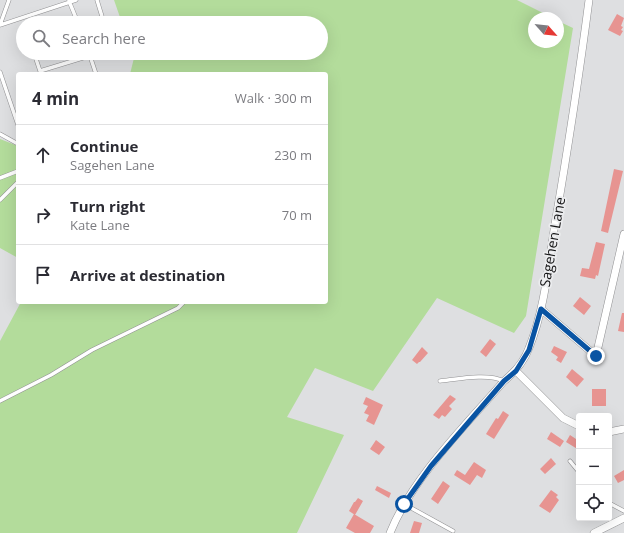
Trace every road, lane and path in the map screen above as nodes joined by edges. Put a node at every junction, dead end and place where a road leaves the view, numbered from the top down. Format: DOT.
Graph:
graph roads {
  1 [pos="9,0"];
  2 [pos="76,0"];
  3 [pos="96,0"];
  4 [pos="589,0"];
  5 [pos="69,1"];
  6 [pos="29,16"];
  7 [pos="75,16"];
  8 [pos="102,16"];
  9 [pos="16,20"];
  10 [pos="0,25"];
  11 [pos="36,60"];
  12 [pos="74,60"];
  13 [pos="92,60"];
  14 [pos="0,72"];
  15 [pos="40,72"];
  16 [pos="43,72"];
  17 [pos="95,72"];
  18 [pos="16,113"];
  19 [pos="0,134"];
  20 [pos="16,143"];
  21 [pos="16,172"];
  22 [pos="0,178"];
  23 [pos="16,184"];
  24 [pos="0,200"];
  25 [pos="624,234"];
  26 [pos="182,304"];
  27 [pos="541,309"];
  28 [pos="516,371"];
  29 [pos="440,381"];
  30 [pos="504,381"];
  31 [pos="0,400"];
  32 [pos="576,424"];
  33 [pos="624,429"];
  34 [pos="612,431"];
  35 [pos="570,461"];
  36 [pos="576,468"];
  37 [pos="404,504"];
  38 [pos="612,505"];
  39 [pos="624,511"];
  40 [pos="624,518"];
  41 [pos="453,531"];
  42 [pos="390,533"];
  43 [pos="594,533"];
  1 -- 10 [label="lane"];
  2 -- 5 [label="lane"];
  3 -- 8 [label="lane"];
  4 -- 27 [label="street, Sagehen Lane"];
  5 -- 6 [label="lane"];
  5 -- 7 [label="lane"];
  9 -- 10 [label="lane"];
  11 -- 15 [label="lane"];
  12 -- 16 [label="lane"];
  13 -- 17 [label="lane"];
  14 -- 18 [label="lane"];
  19 -- 20 [label="lane"];
  21 -- 22 [label="lane"];
  23 -- 24 [label="lane"];
  25 -- 27 [label="street"];
  26 -- 31 [label="lane"];
  27 -- 28 [label="street, Sagehen Lane"];
  28 -- 30 [label="street, Sagehen Lane"];
  28 -- 32 [label="street"];
  29 -- 30 [label="lane"];
  30 -- 37 [label="street, Sagehen Lane"];
  33 -- 34 [label="street"];
  35 -- 36 [label="lane"];
  37 -- 41 [label="lane"];
  37 -- 42 [label="street, Sagehen Lane"];
  38 -- 39 [label="lane"];
  40 -- 43 [label="street"];
}
